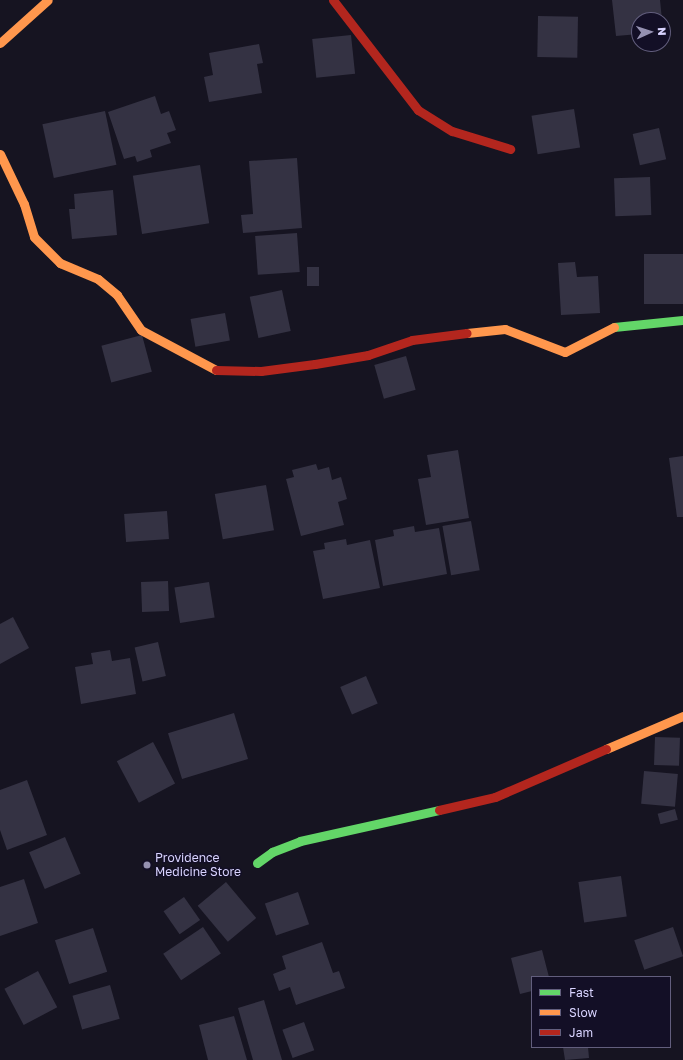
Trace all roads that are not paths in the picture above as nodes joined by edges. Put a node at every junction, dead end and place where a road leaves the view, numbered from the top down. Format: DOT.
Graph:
graph roads {
  1 [pos="48,0"];
  2 [pos="333,0"];
  3 [pos="0,43"];
  4 [pos="510,149"];
  5 [pos="0,154"];
  6 [pos="683,320"];
  7 [pos="683,716"];
  8 [pos="257,863"];
  1 -- 3 [label="street"];
  2 -- 4 [label="street"];
  5 -- 6 [label="street"];
  7 -- 8 [label="street"];
}
